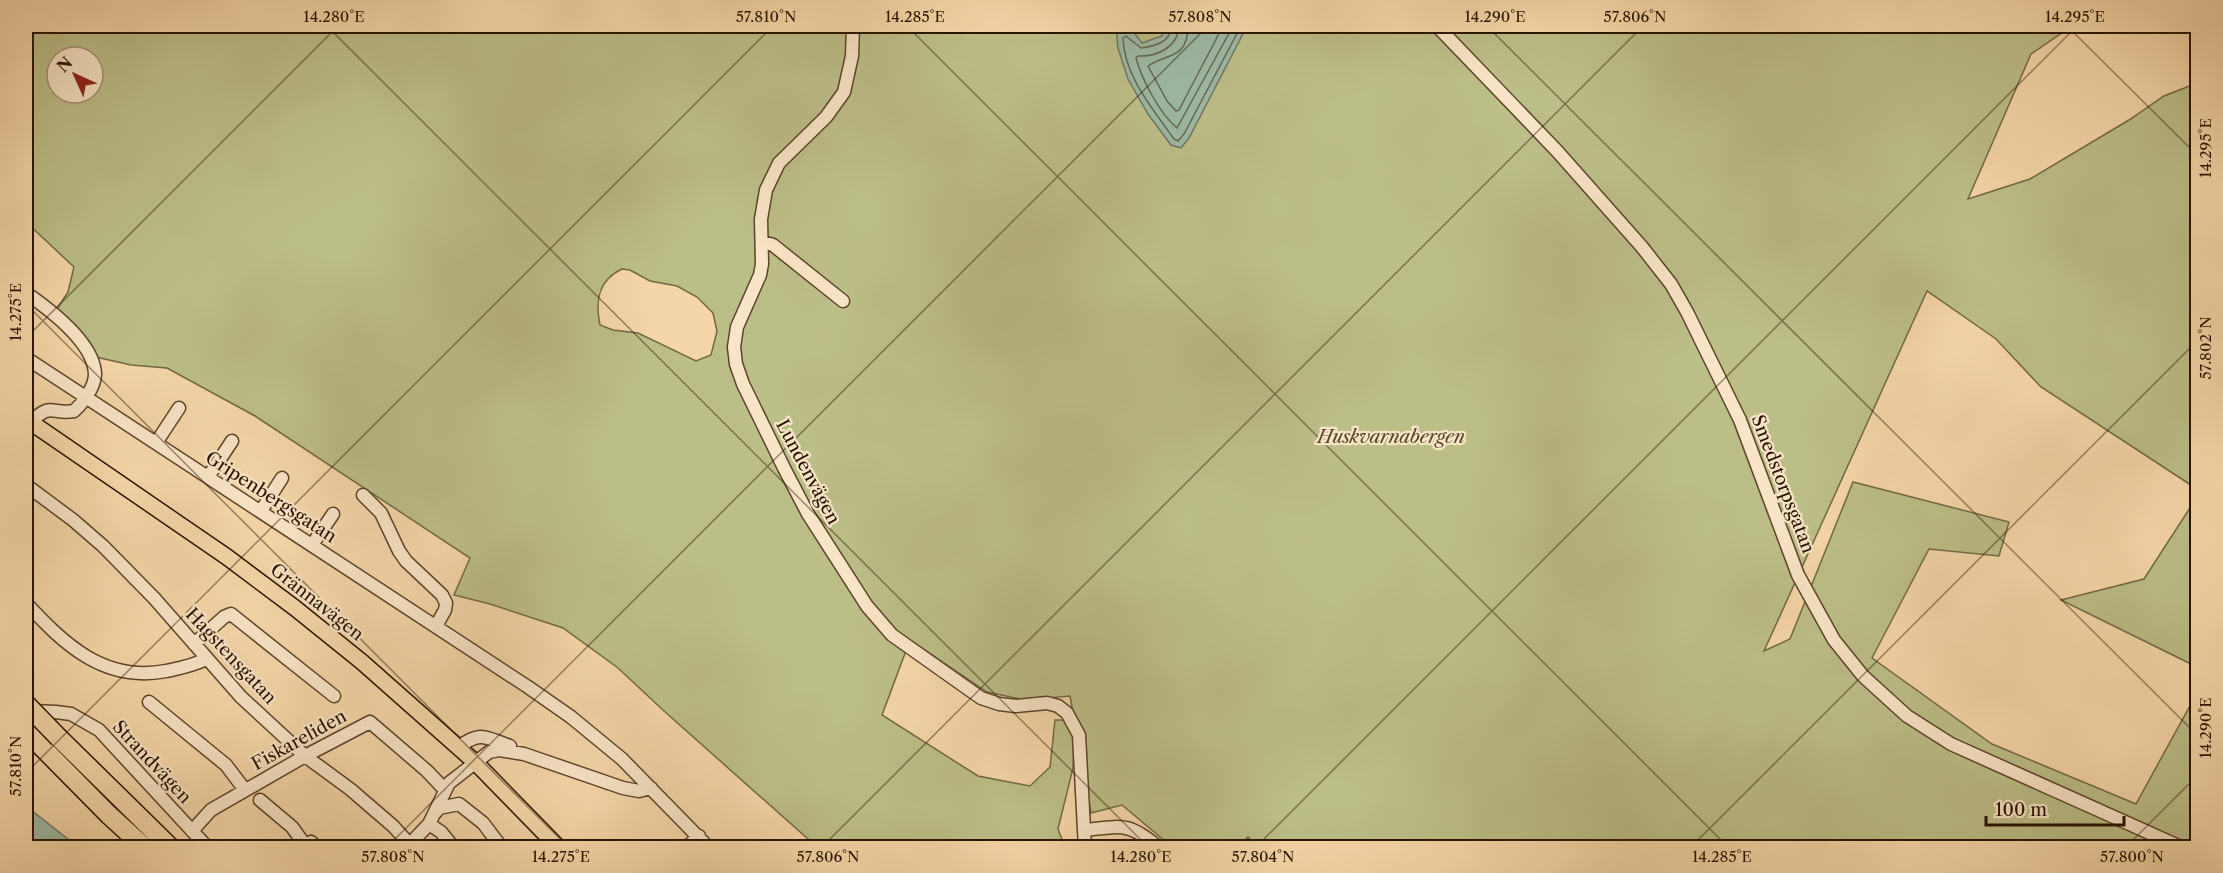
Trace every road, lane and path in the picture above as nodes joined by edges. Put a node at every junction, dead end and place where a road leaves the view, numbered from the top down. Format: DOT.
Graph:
graph roads {
  1 [pos="854,26"];
  2 [pos="1437,26"];
  3 [pos="763,242"];
  4 [pos="26,294"];
  5 [pos="843,301"];
  6 [pos="26,358"];
  7 [pos="86,397"];
  8 [pos="179,408"];
  9 [pos="28,421"];
  10 [pos="232,441"];
  11 [pos="156,443"];
  12 [pos="208,477"];
  13 [pos="282,478"];
  14 [pos="26,485"];
  15 [pos="363,495"];
  16 [pos="261,511"];
  17 [pos="333,514"];
  18 [pos="312,545"];
  19 [pos="26,603"];
  20 [pos="436,626"];
  21 [pos="194,644"];
  22 [pos="206,659"];
  23 [pos="334,696"];
  24 [pos="149,702"];
  25 [pos="26,704"];
  26 [pos="26,711"];
  27 [pos="26,731"];
  28 [pos="459,747"];
  29 [pos="524,754"];
  30 [pos="305,756"];
  31 [pos="475,762"];
  32 [pos="651,788"];
  33 [pos="246,790"];
  34 [pos="445,790"];
  35 [pos="260,800"];
  36 [pos="432,819"];
  37 [pos="1085,830"];
  38 [pos="192,831"];
  39 [pos="699,836"];
  40 [pos="303,846"];
  41 [pos="412,846"];
  42 [pos="145,848"];
  43 [pos="171,848"];
  44 [pos="208,848"];
  45 [pos="318,848"];
  46 [pos="454,848"];
  47 [pos="502,848"];
  48 [pos="559,848"];
  49 [pos="686,848"];
  50 [pos="709,848"];
  51 [pos="1085,848"];
  52 [pos="1159,848"];
  53 [pos="2182,848"];
  1 -- 3 [label="street, Lundenvägen"];
  2 -- 53 [label="street, Smedstorpsgatan"];
  3 -- 5 [label="street"];
  3 -- 37 [label="street, Lundenvägen"];
  4 -- 7 [label="street"];
  6 -- 7 [label="street, Gripenbergsgatan"];
  7 -- 9 [label="street"];
  7 -- 11 [label="street, Gripenbergsgatan"];
  8 -- 11 [label="street"];
  9 -- 28 [label="main road, Grännavägen"];
  10 -- 12 [label="street"];
  11 -- 12 [label="street, Gripenbergsgatan"];
  12 -- 16 [label="street, Gripenbergsgatan"];
  13 -- 16 [label="street"];
  14 -- 21 [label="street, Hagstensgatan"];
  15 -- 20 [label="street"];
  16 -- 18 [label="street, Gripenbergsgatan"];
  17 -- 18 [label="street"];
  18 -- 20 [label="street, Gripenbergsgatan"];
  19 -- 22 [label="street"];
  20 -- 32 [label="street, Gripenbergsgatan"];
  21 -- 22 [label="street, Hagstensgatan"];
  21 -- 23 [label="street"];
  22 -- 30 [label="street, Hagstensgatan"];
  24 -- 33 [label="street, Fiskareliden"];
  25 -- 43 [label="highway, bridge"];
  26 -- 38 [label="street, Strandvägen"];
  27 -- 42 [label="highway"];
  28 -- 29 [label="street"];
  28 -- 31 [label="main road, Grännavägen"];
  29 -- 31 [label="street"];
  29 -- 32 [label="street"];
  30 -- 33 [label="street, Fiskareliden"];
  30 -- 34 [label="street, Fiskareliden"];
  30 -- 41 [label="street, Hagstensgatan"];
  31 -- 34 [label="street"];
  31 -- 48 [label="main road, Grännavägen"];
  32 -- 39 [label="street, Gripenbergsgatan"];
  33 -- 38 [label="street, Fiskareliden"];
  34 -- 36 [label="street"];
  35 -- 40 [label="street"];
  36 -- 41 [label="street"];
  36 -- 46 [label="street"];
  36 -- 47 [label="street"];
  37 -- 51 [label="street, Lundenvägen"];
  37 -- 52 [label="street"];
  38 -- 44 [label="street, Strandvägen"];
  39 -- 49 [label="street"];
  39 -- 50 [label="street, Gripenbergsgatan"];
  40 -- 45 [label="street"];
}
